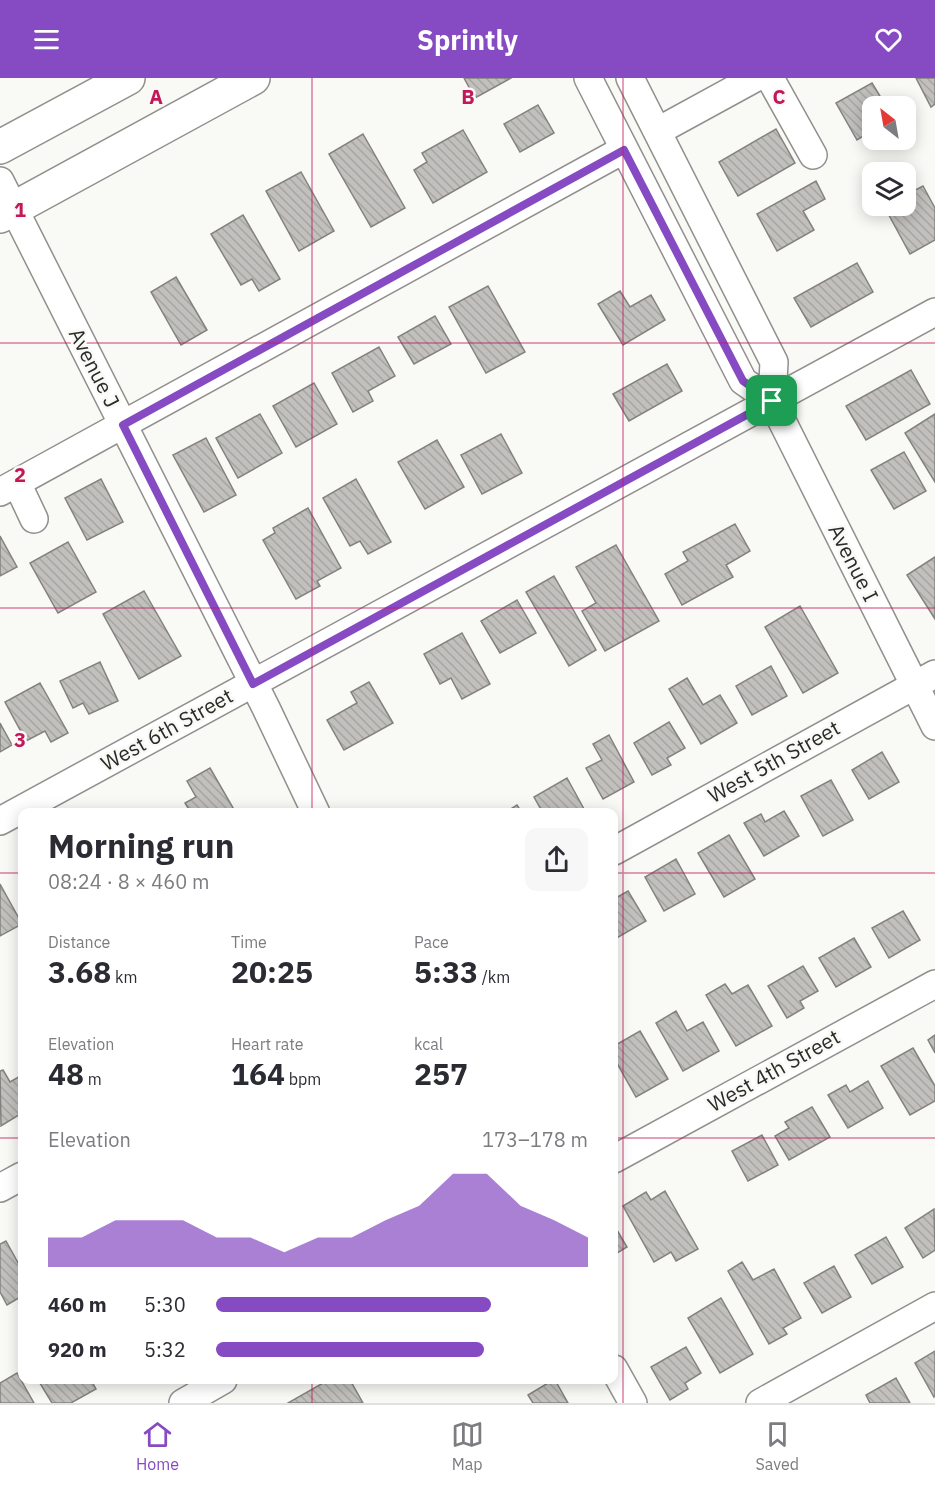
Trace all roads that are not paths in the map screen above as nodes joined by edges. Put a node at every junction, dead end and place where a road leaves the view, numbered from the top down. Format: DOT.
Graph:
graph roads {
  1 [pos="128,78"];
  2 [pos="253,78"];
  3 [pos="588,78"];
  4 [pos="630,78"];
  5 [pos="755,78"];
  6 [pos="770,78"];
  7 [pos="658,131"];
  8 [pos="0,147"];
  9 [pos="624,150"];
  10 [pos="813,155"];
  11 [pos="4,202"];
  12 [pos="935,312"];
  13 [pos="772,401"];
  14 [pos="123,425"];
  15 [pos="8,488"];
  16 [pos="35,518"];
  17 [pos="925,679"];
  18 [pos="253,684"];
  19 [pos="935,726"];
  20 [pos="26,808"];
  21 [pos="314,808"];
  22 [pos="18,812"];
  23 [pos="0,822"];
  24 [pos="618,848"];
  25 [pos="935,984"];
  26 [pos="618,1157"];
  27 [pos="18,1178"];
  28 [pos="0,1188"];
  29 [pos="935,1306"];
  30 [pos="618,1376"];
  31 [pos="216,1384"];
  32 [pos="183,1403"];
  33 [pos="633,1403"];
  34 [pos="760,1403"];
  1 -- 8 [label="main road"];
  2 -- 11 [label="main road"];
  3 -- 9 [label="street, Avenue I"];
  4 -- 7 [label="street, Avenue I"];
  5 -- 7 [label="street"];
  6 -- 10 [label="street"];
  7 -- 13 [label="street, Avenue I"];
  9 -- 13 [label="street, Avenue I"];
  9 -- 14 [label="street"];
  11 -- 14 [label="street, Avenue J"];
  12 -- 13 [label="street, West 6th Street"];
  13 -- 17 [label="street, Avenue I"];
  13 -- 18 [label="street, West 6th Street"];
  14 -- 15 [label="street"];
  14 -- 18 [label="street, Avenue J"];
  15 -- 16 [label="street"];
  17 -- 19 [label="street, Avenue I"];
  17 -- 24 [label="street, West 5th Street"];
  18 -- 20 [label="street, West 6th Street"];
  18 -- 21 [label="street, Avenue J"];
  22 -- 23 [label="street, West 6th Street"];
  25 -- 26 [label="street, West 4th Street"];
  27 -- 28 [label="street"];
  29 -- 34 [label="street"];
  30 -- 33 [label="street"];
  31 -- 32 [label="street"];
}
